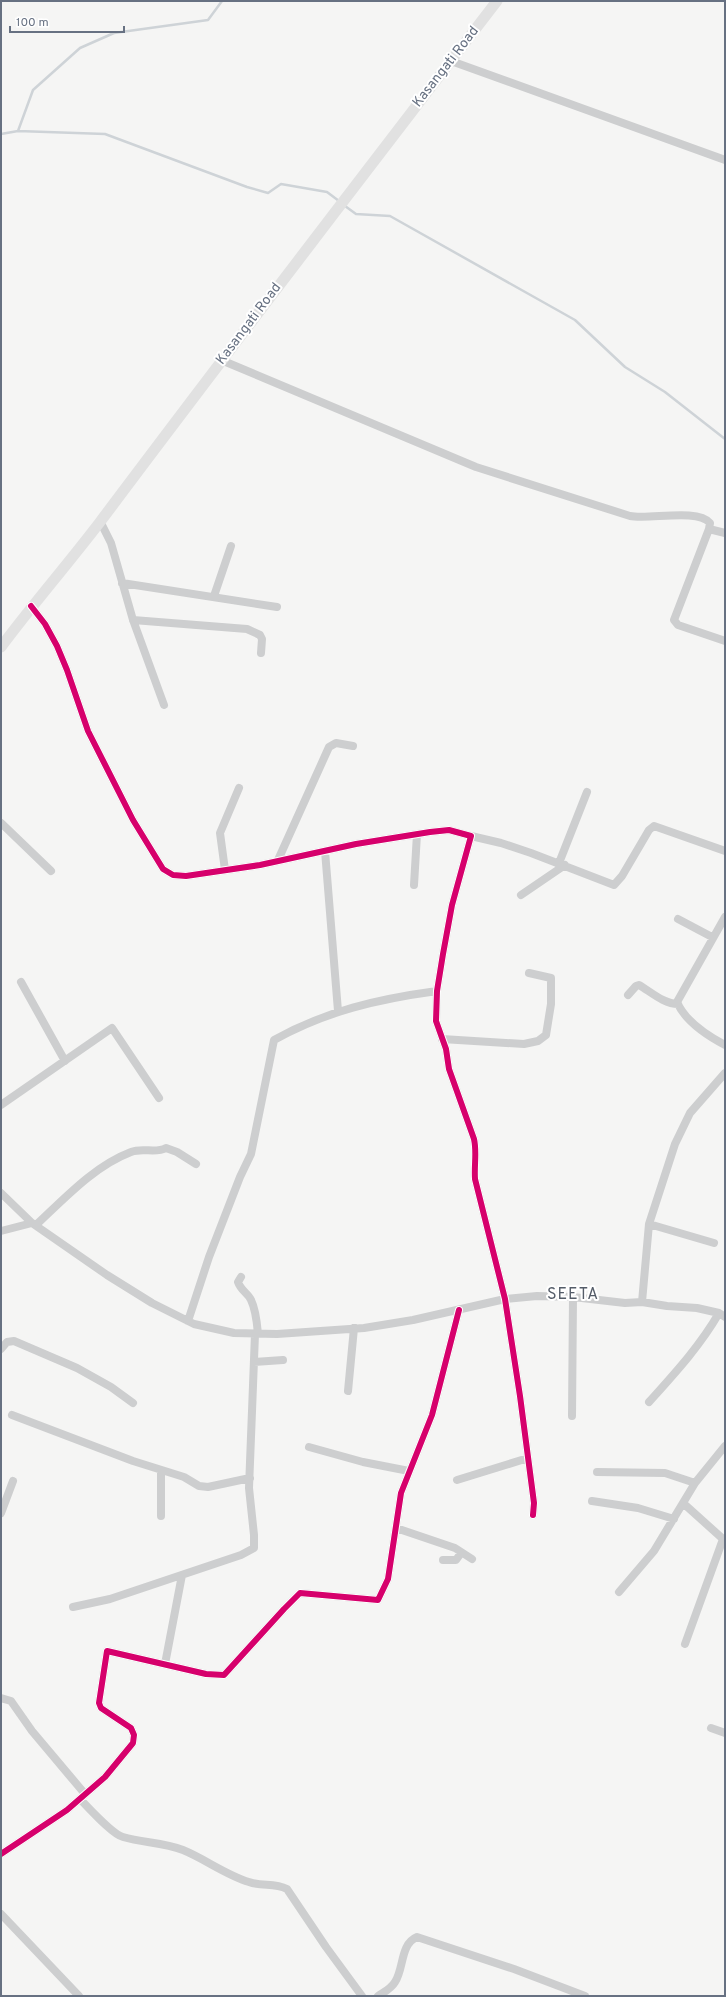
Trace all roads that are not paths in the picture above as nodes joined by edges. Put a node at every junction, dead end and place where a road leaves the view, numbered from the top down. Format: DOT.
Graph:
graph roads {
  1 [pos="497,1"];
  2 [pos="451,61"];
  3 [pos="725,160"];
  4 [pos="222,360"];
  5 [pos="100,521"];
  6 [pos="709,529"];
  7 [pos="725,533"];
  8 [pos="231,546"];
  9 [pos="122,583"];
  10 [pos="214,596"];
  11 [pos="31,606"];
  12 [pos="277,607"];
  13 [pos="133,620"];
  14 [pos="725,641"];
  15 [pos="1,647"];
  16 [pos="261,653"];
  17 [pos="164,705"];
  18 [pos="353,746"];
  19 [pos="239,788"];
  20 [pos="587,792"];
  21 [pos="1,823"];
  22 [pos="417,834"];
  23 [pos="471,836"];
  24 [pos="325,851"];
  25 [pos="725,851"];
  26 [pos="278,860"];
  27 [pos="562,864"];
  28 [pos="225,870"];
  29 [pos="51,871"];
  30 [pos="414,885"];
  31 [pos="522,895"];
  32 [pos="725,916"];
  33 [pos="678,919"];
  34 [pos="721,930"];
  35 [pos="712,938"];
  36 [pos="529,973"];
  37 [pos="21,982"];
  38 [pos="437,991"];
  39 [pos="628,995"];
  40 [pos="678,1004"];
  41 [pos="338,1011"];
  42 [pos="442,1039"];
  43 [pos="725,1045"];
  44 [pos="65,1061"];
  45 [pos="725,1073"];
  46 [pos="159,1098"];
  47 [pos="1,1105"];
  48 [pos="196,1164"];
  49 [pos="1,1193"];
  50 [pos="34,1224"];
  51 [pos="649,1224"];
  52 [pos="1,1231"];
  53 [pos="714,1243"];
  54 [pos="241,1277"];
  55 [pos="573,1297"];
  56 [pos="505,1299"];
  57 [pos="642,1302"];
  58 [pos="459,1310"];
  59 [pos="722,1315"];
  60 [pos="188,1321"];
  61 [pos="354,1328"];
  62 [pos="257,1334"];
  63 [pos="1,1349"];
  64 [pos="283,1360"];
  65 [pos="254,1362"];
  66 [pos="348,1391"];
  67 [pos="132,1402"];
  68 [pos="649,1402"];
  69 [pos="12,1416"];
  70 [pos="572,1416"];
  71 [pos="725,1446"];
  72 [pos="309,1447"];
  73 [pos="528,1458"];
  74 [pos="161,1470"];
  75 [pos="409,1471"];
  76 [pos="597,1472"];
  77 [pos="250,1478"];
  78 [pos="457,1480"];
  79 [pos="13,1481"];
  80 [pos="695,1482"];
  81 [pos="592,1501"];
  82 [pos="683,1504"];
  83 [pos="1,1513"];
  84 [pos="533,1515"];
  85 [pos="161,1516"];
  86 [pos="674,1519"];
  87 [pos="396,1528"];
  88 [pos="462,1552"];
  89 [pos="443,1560"];
  90 [pos="472,1560"];
  91 [pos="182,1575"];
  92 [pos="619,1592"];
  93 [pos="73,1607"];
  94 [pos="685,1644"];
  95 [pos="165,1664"];
  96 [pos="1,1698"];
  97 [pos="711,1728"];
  98 [pos="725,1733"];
  99 [pos="83,1796"];
  100 [pos="1,1854"];
  101 [pos="1,1914"];
  102 [pos="79,1996"];
  103 [pos="362,1996"];
  104 [pos="378,1996"];
  105 [pos="585,1996"];
  1 -- 2 [label="street, Kasangati Road"];
  2 -- 3 [label="street"];
  2 -- 4 [label="street, Kasangati Road"];
  4 -- 5 [label="street, Kasangati Road"];
  4 -- 6 [label="street"];
  5 -- 9 [label="street"];
  5 -- 11 [label="street, Kasangati Road"];
  6 -- 7 [label="street"];
  6 -- 14 [label="street"];
  8 -- 10 [label="street"];
  9 -- 10 [label="street"];
  9 -- 13 [label="street"];
  10 -- 12 [label="street"];
  11 -- 15 [label="street, Kasangati Road"];
  11 -- 28 [label="street"];
  13 -- 16 [label="street"];
  13 -- 17 [label="street"];
  18 -- 26 [label="street"];
  19 -- 28 [label="street"];
  20 -- 27 [label="street"];
  21 -- 29 [label="street"];
  22 -- 23 [label="street"];
  22 -- 24 [label="street"];
  22 -- 30 [label="street"];
  23 -- 27 [label="street"];
  23 -- 38 [label="street"];
  24 -- 26 [label="street"];
  24 -- 41 [label="street"];
  25 -- 27 [label="street"];
  26 -- 28 [label="street"];
  27 -- 31 [label="street"];
  32 -- 34 [label="street"];
  33 -- 35 [label="street"];
  34 -- 35 [label="street"];
  35 -- 40 [label="street"];
  36 -- 42 [label="street"];
  37 -- 44 [label="street"];
  38 -- 41 [label="street"];
  38 -- 42 [label="street"];
  39 -- 40 [label="street"];
  40 -- 43 [label="street"];
  41 -- 60 [label="street"];
  42 -- 56 [label="street"];
  44 -- 46 [label="street"];
  44 -- 47 [label="street"];
  45 -- 51 [label="street"];
  48 -- 50 [label="street"];
  49 -- 50 [label="street"];
  50 -- 52 [label="street"];
  50 -- 60 [label="street"];
  51 -- 53 [label="street"];
  51 -- 57 [label="street"];
  54 -- 62 [label="street"];
  55 -- 56 [label="street"];
  55 -- 57 [label="street"];
  55 -- 70 [label="street"];
  56 -- 58 [label="street"];
  56 -- 73 [label="street"];
  57 -- 59 [label="street"];
  58 -- 61 [label="street"];
  58 -- 75 [label="street"];
  59 -- 68 [label="street"];
  60 -- 62 [label="street"];
  61 -- 62 [label="street"];
  61 -- 66 [label="street"];
  62 -- 65 [label="street"];
  63 -- 67 [label="street"];
  64 -- 65 [label="street"];
  65 -- 77 [label="street"];
  69 -- 74 [label="street"];
  71 -- 80 [label="street"];
  72 -- 75 [label="street"];
  73 -- 78 [label="street"];
  73 -- 84 [label="street"];
  74 -- 77 [label="street"];
  74 -- 85 [label="street"];
  75 -- 87 [label="street"];
  76 -- 80 [label="street"];
  77 -- 91 [label="street"];
  79 -- 83 [label="street"];
  80 -- 82 [label="street"];
  81 -- 86 [label="street"];
  82 -- 86 [label="street"];
  82 -- 94 [label="street"];
  86 -- 92 [label="street"];
  87 -- 88 [label="street"];
  87 -- 95 [label="street"];
  88 -- 89 [label="street"];
  88 -- 90 [label="street"];
  91 -- 93 [label="street"];
  91 -- 95 [label="street"];
  95 -- 99 [label="street"];
  96 -- 99 [label="street"];
  97 -- 98 [label="street"];
  99 -- 100 [label="street"];
  99 -- 103 [label="street"];
  101 -- 102 [label="street"];
  104 -- 105 [label="street"];
}
